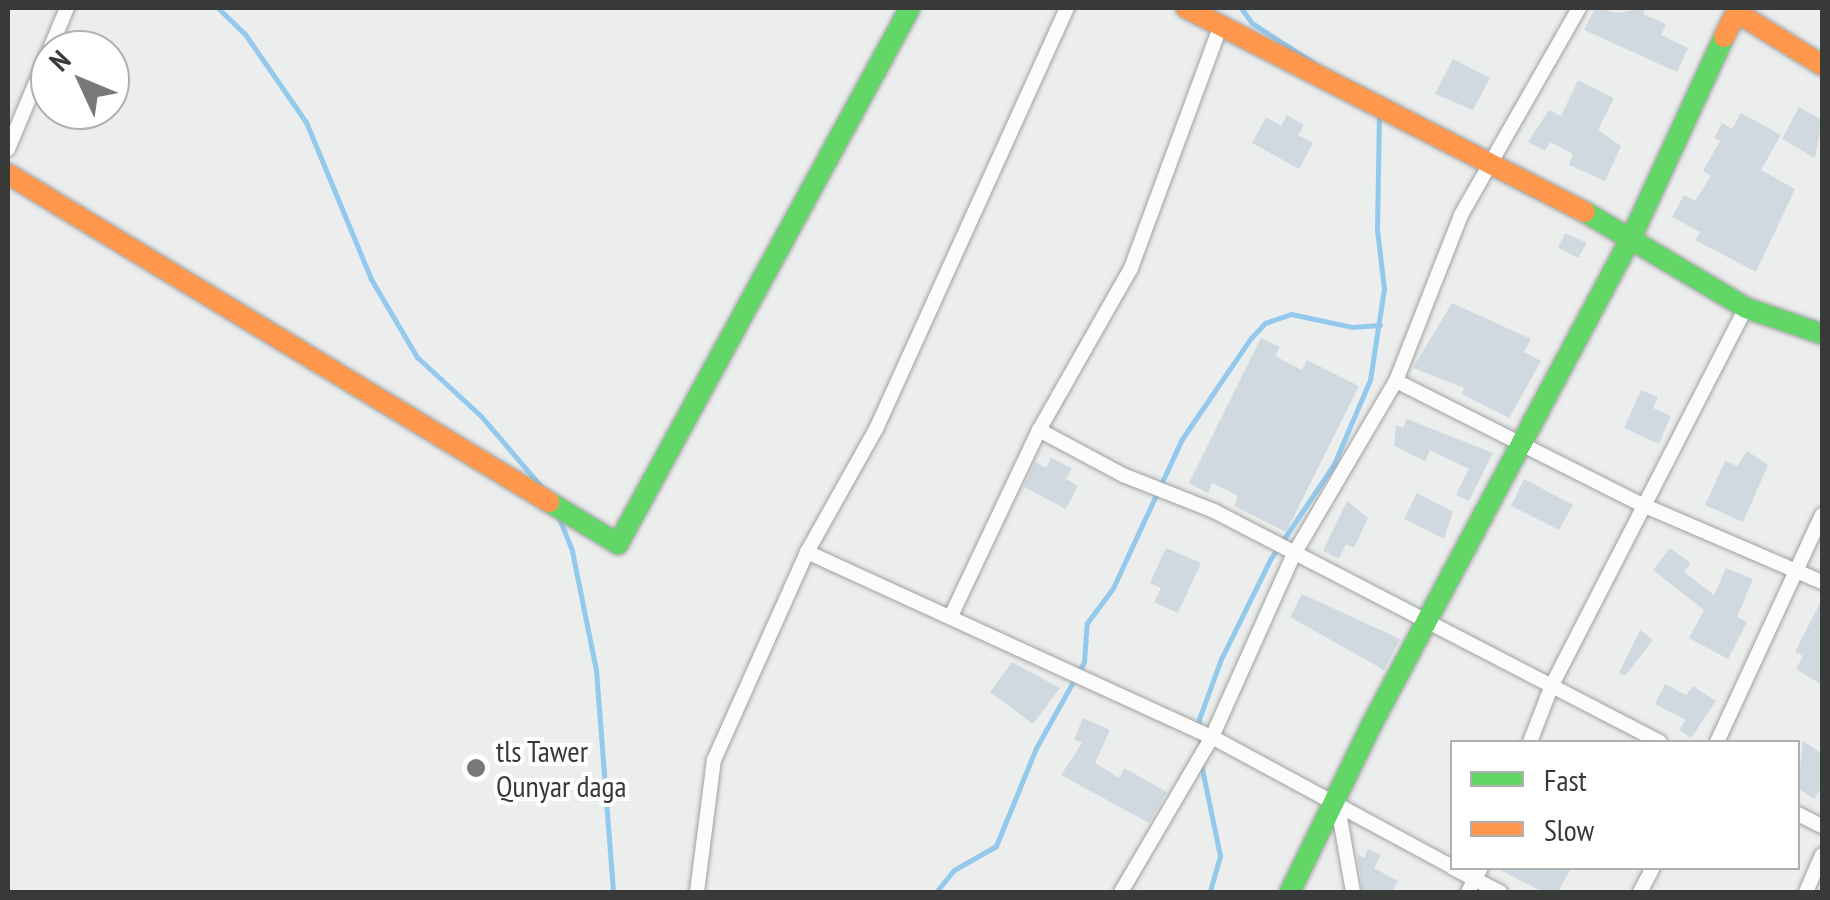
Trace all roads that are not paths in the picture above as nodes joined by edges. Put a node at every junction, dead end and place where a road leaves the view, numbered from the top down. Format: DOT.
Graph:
graph roads {
  1 [pos="67,8"];
  2 [pos="910,8"];
  3 [pos="1067,8"];
  4 [pos="1186,8"];
  5 [pos="1578,8"];
  6 [pos="1737,10"];
  7 [pos="1220,25"];
  8 [pos="1822,65"];
  9 [pos="8,149"];
  10 [pos="1489,166"];
  11 [pos="8,174"];
  12 [pos="1632,236"];
  13 [pos="1746,308"];
  14 [pos="1822,334"];
  15 [pos="1396,381"];
  16 [pos="1039,430"];
  17 [pos="1522,447"];
  18 [pos="1643,505"];
  19 [pos="1822,515"];
  20 [pos="807,552"];
  21 [pos="1294,554"];
  22 [pos="1798,570"];
  23 [pos="1822,582"];
  24 [pos="951,616"];
  25 [pos="1431,621"];
  26 [pos="1552,685"];
  27 [pos="1212,737"];
  28 [pos="1531,740"];
  29 [pos="1656,740"];
  30 [pos="1718,740"];
  31 [pos="1337,800"];
  32 [pos="1822,854"];
  33 [pos="1450,865"];
  34 [pos="1652,870"];
  35 [pos="1475,880"];
  36 [pos="696,892"];
  37 [pos="1121,892"];
  38 [pos="1290,892"];
  39 [pos="1353,892"];
  40 [pos="1500,892"];
  41 [pos="1640,892"];
  42 [pos="1806,892"];
  1 -- 9 [label="street"];
  2 -- 11 [label="street"];
  3 -- 20 [label="street"];
  4 -- 7 [label="street"];
  5 -- 10 [label="street"];
  6 -- 8 [label="street"];
  6 -- 12 [label="street"];
  7 -- 10 [label="street"];
  7 -- 16 [label="street"];
  10 -- 12 [label="street"];
  10 -- 15 [label="street"];
  12 -- 13 [label="street"];
  12 -- 17 [label="street"];
  13 -- 14 [label="street"];
  13 -- 18 [label="street"];
  15 -- 17 [label="street"];
  15 -- 21 [label="street"];
  16 -- 21 [label="street"];
  16 -- 24 [label="street"];
  17 -- 18 [label="street"];
  17 -- 25 [label="street"];
  18 -- 22 [label="street"];
  18 -- 26 [label="street"];
  19 -- 22 [label="street"];
  20 -- 24 [label="street"];
  20 -- 36 [label="street"];
  21 -- 25 [label="street"];
  21 -- 27 [label="street"];
  22 -- 23 [label="street"];
  22 -- 30 [label="street"];
  24 -- 27 [label="street"];
  25 -- 26 [label="street"];
  25 -- 31 [label="street"];
  26 -- 28 [label="street"];
  26 -- 29 [label="street"];
  27 -- 31 [label="street"];
  27 -- 37 [label="street"];
  31 -- 33 [label="street"];
  31 -- 38 [label="street"];
  31 -- 39 [label="street"];
  32 -- 42 [label="street"];
  34 -- 41 [label="street"];
  35 -- 40 [label="street"];
}
